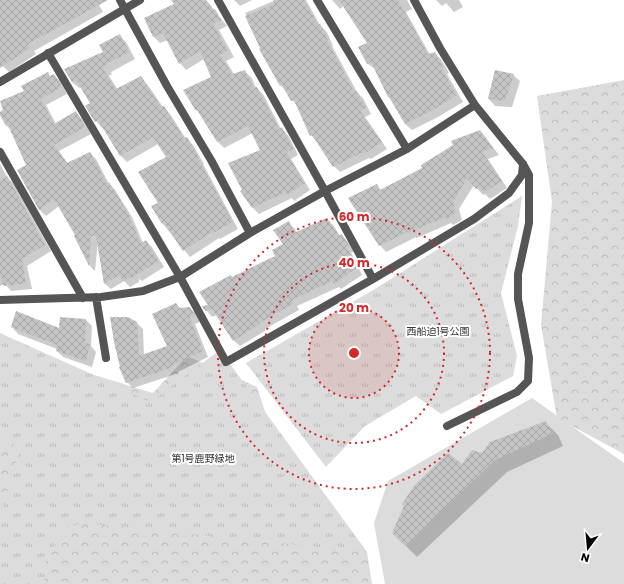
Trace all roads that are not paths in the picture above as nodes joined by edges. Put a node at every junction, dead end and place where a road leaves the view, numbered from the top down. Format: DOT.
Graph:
graph roads {
  1 [pos="120,0"];
  2 [pos="140,0"];
  3 [pos="218,0"];
  4 [pos="317,0"];
  5 [pos="414,0"];
  6 [pos="125,8"];
  7 [pos="48,53"];
  8 [pos="0,82"];
  9 [pos="475,105"];
  10 [pos="406,150"];
  11 [pos="0,152"];
  12 [pos="523,164"];
  13 [pos="325,191"];
  14 [pos="250,233"];
  15 [pos="180,276"];
  16 [pos="373,279"];
  17 [pos="96,297"];
  18 [pos="83,298"];
  19 [pos="0,300"];
  20 [pos="106,358"];
  21 [pos="447,426"];
  1 -- 6 [label="street"];
  2 -- 6 [label="street"];
  3 -- 13 [label="street"];
  4 -- 10 [label="street"];
  5 -- 9 [label="street"];
  6 -- 7 [label="street"];
  6 -- 14 [label="street"];
  7 -- 8 [label="street"];
  7 -- 15 [label="street"];
  9 -- 10 [label="street"];
  9 -- 12 [label="street"];
  10 -- 13 [label="street"];
  11 -- 18 [label="street"];
  12 -- 16 [label="street"];
  12 -- 21 [label="street"];
  13 -- 14 [label="street"];
  13 -- 16 [label="street"];
  14 -- 15 [label="street"];
  15 -- 16 [label="street"];
  15 -- 17 [label="street"];
  17 -- 18 [label="street"];
  17 -- 20 [label="street"];
  18 -- 19 [label="street"];
}
